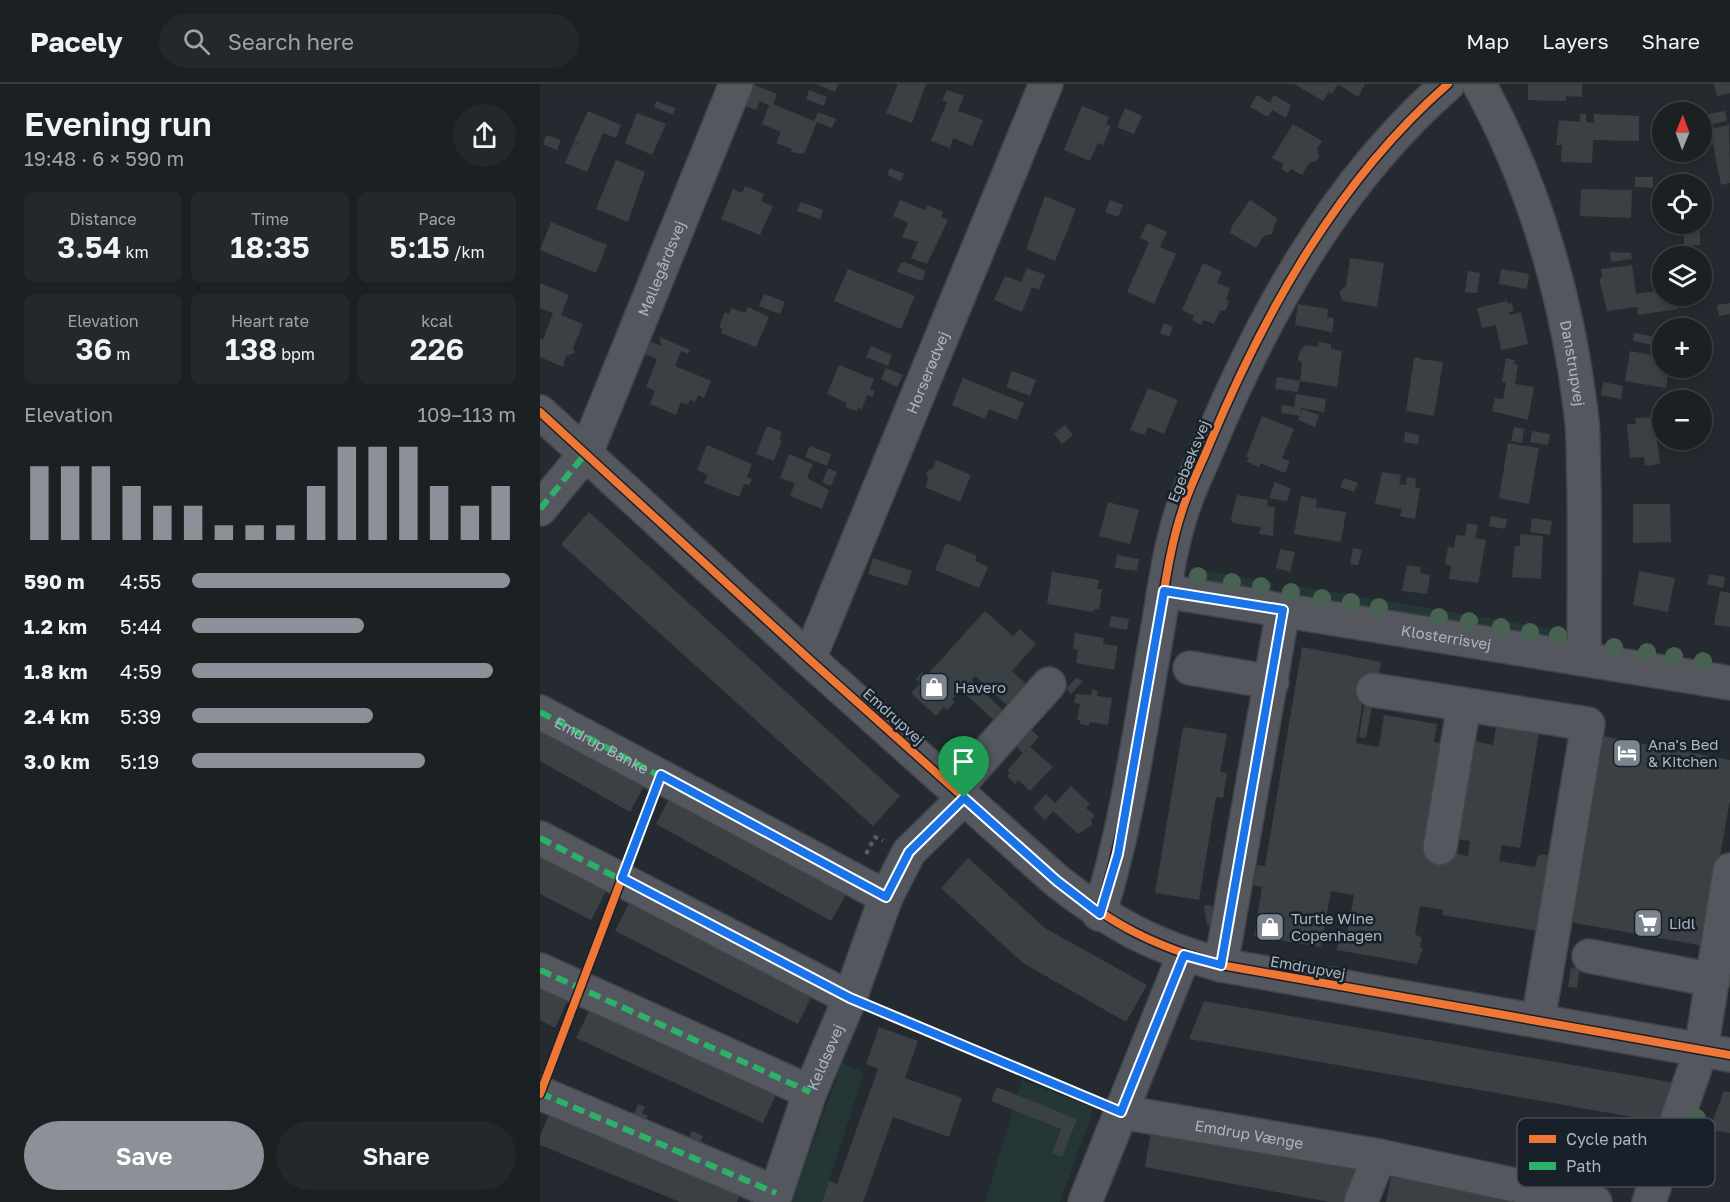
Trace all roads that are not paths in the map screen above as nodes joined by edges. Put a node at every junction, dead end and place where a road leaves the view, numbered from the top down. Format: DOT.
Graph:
graph roads {
  1 [pos="736,84"];
  2 [pos="1046,84"];
  3 [pos="1448,84"];
  4 [pos="1479,84"];
  5 [pos="540,411"];
  6 [pos="586,453"];
  7 [pos="540,509"];
  8 [pos="1164,591"];
  9 [pos="1283,610"];
  10 [pos="809,659"];
  11 [pos="1584,659"];
  12 [pos="1190,668"];
  13 [pos="1272,682"];
  14 [pos="1730,683"];
  15 [pos="1049,684"];
  16 [pos="1373,690"];
  17 [pos="1464,705"];
  18 [pos="540,712"];
  19 [pos="960,794"];
  20 [pos="540,838"];
  21 [pos="1440,849"];
  22 [pos="1730,870"];
  23 [pos="886,897"];
  24 [pos="1100,914"];
  25 [pos="1184,955"];
  26 [pos="1589,956"];
  27 [pos="1221,965"];
  28 [pos="540,970"];
  29 [pos="1713,980"];
  30 [pos="850,998"];
  31 [pos="1538,1021"];
  32 [pos="1715,1052"];
  33 [pos="810,1092"];
  34 [pos="540,1094"];
  35 [pos="1121,1112"];
  36 [pos="1686,1118"];
  37 [pos="1379,1156"];
  38 [pos="1517,1185"];
  39 [pos="1525,1187"];
  40 [pos="1656,1187"];
  41 [pos="774,1198"];
  42 [pos="1085,1202"];
  43 [pos="1361,1202"];
  44 [pos="1595,1202"];
  45 [pos="1649,1202"];
  1 -- 6 [label="street, Møllegårdsvej"];
  2 -- 10 [label="street, Horserødvej"];
  3 -- 8 [label="street, Egebæksvej"];
  4 -- 11 [label="street, Danstrupvej"];
  5 -- 6 [label="street, Emdrupvej"];
  6 -- 7 [label="street"];
  6 -- 10 [label="street, Emdrupvej"];
  8 -- 9 [label="street, Klosterrisvej"];
  8 -- 24 [label="street, Egebæksvej"];
  9 -- 11 [label="street, Klosterrisvej"];
  9 -- 13 [label="street"];
  10 -- 19 [label="street, Emdrupvej"];
  11 -- 14 [label="street, Klosterrisvej"];
  12 -- 13 [label="street"];
  13 -- 27 [label="street"];
  15 -- 19 [label="street, Keldsøvej"];
  16 -- 17 [label="street"];
  17 -- 21 [label="street"];
  17 -- 31 [label="street"];
  18 -- 23 [label="street, Emdrup Banke"];
  19 -- 23 [label="street, Keldsøvej"];
  19 -- 24 [label="street, Emdrupvej"];
  20 -- 30 [label="street"];
  22 -- 29 [label="street"];
  23 -- 30 [label="street, Keldsøvej"];
  24 -- 25 [label="street, Emdrupvej"];
  25 -- 27 [label="street, Emdrupvej"];
  25 -- 35 [label="street"];
  26 -- 29 [label="street"];
  27 -- 31 [label="street, Emdrupvej"];
  28 -- 33 [label="street"];
  29 -- 32 [label="street"];
  30 -- 33 [label="street, Keldsøvej"];
  31 -- 32 [label="street, Emdrupvej"];
  32 -- 36 [label="street"];
  33 -- 41 [label="street, Keldsøvej"];
  34 -- 41 [label="street"];
  35 -- 37 [label="street, Emdrup Vænge"];
  35 -- 42 [label="street"];
  37 -- 38 [label="street, Emdrup Vænge"];
  37 -- 43 [label="street"];
  39 -- 44 [label="street, Emdrup Vænge"];
  40 -- 45 [label="street"];
}
